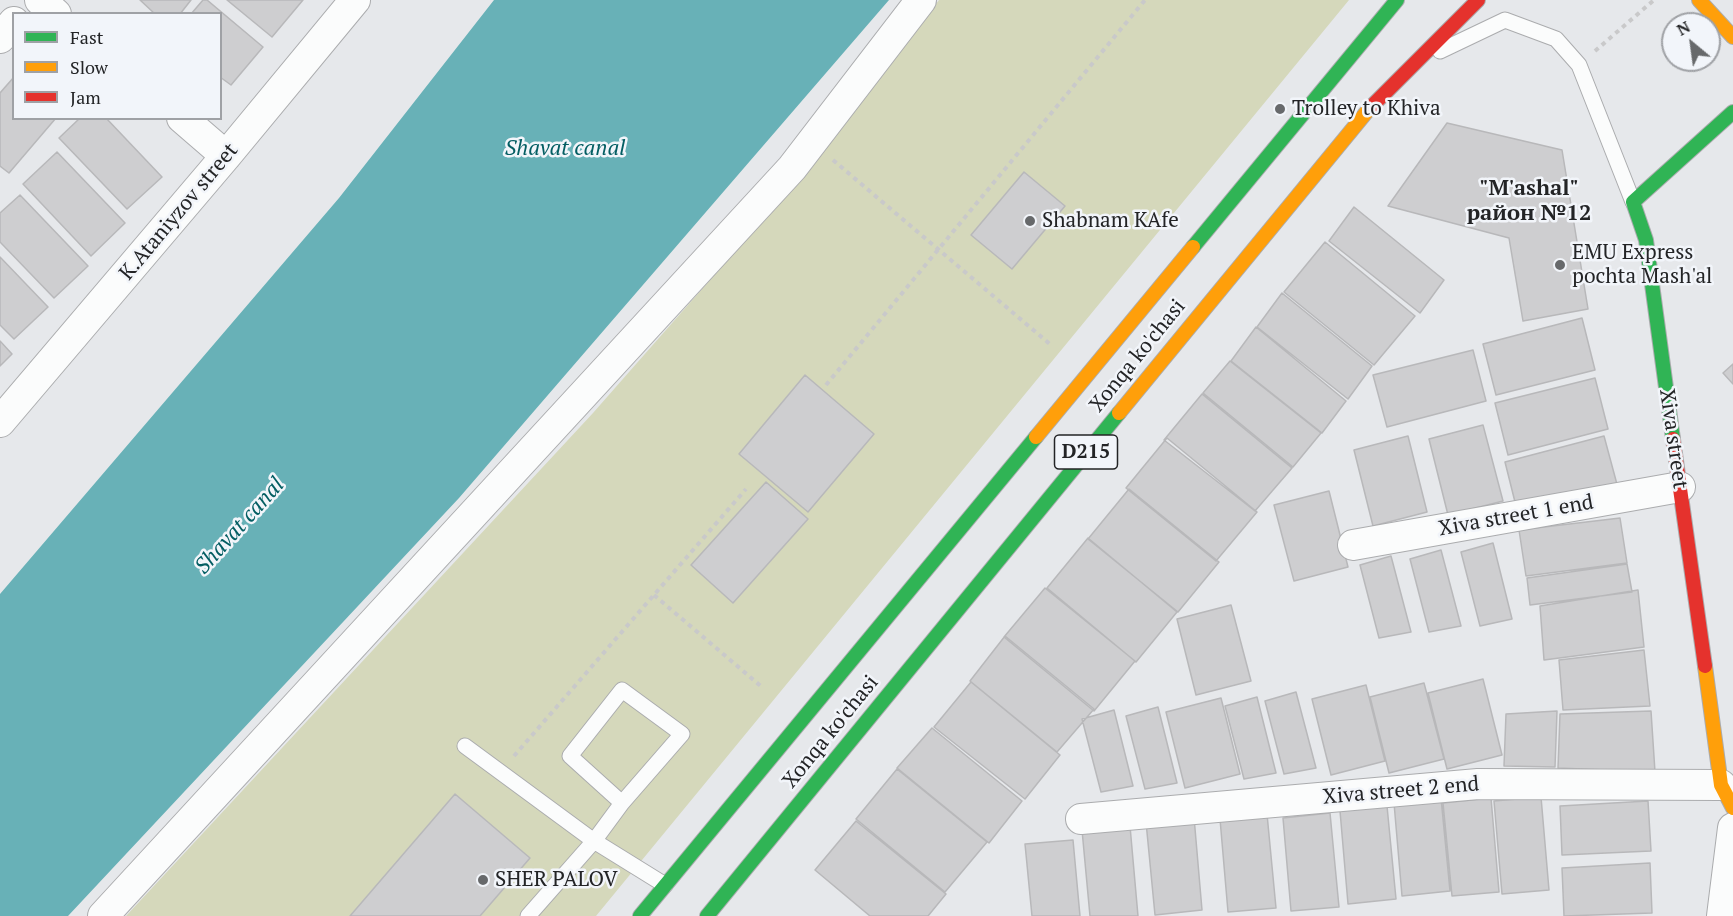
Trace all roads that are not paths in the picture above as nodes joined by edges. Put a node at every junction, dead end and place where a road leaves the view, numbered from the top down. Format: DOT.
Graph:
graph roads {
  1 [pos="32,0"];
  2 [pos="40,0"];
  3 [pos="355,0"];
  4 [pos="921,0"];
  5 [pos="1397,0"];
  6 [pos="1478,0"];
  7 [pos="1699,0"];
  8 [pos="22,12"];
  9 [pos="54,12"];
  10 [pos="12,24"];
  11 [pos="1733,37"];
  12 [pos="0,38"];
  13 [pos="1410,65"];
  14 [pos="1733,112"];
  15 [pos="184,120"];
  16 [pos="226,156"];
  17 [pos="1633,202"];
  18 [pos="0,422"];
  19 [pos="1017,459"];
  20 [pos="1033,471"];
  21 [pos="1680,487"];
  22 [pos="1353,545"];
  23 [pos="465,746"];
  24 [pos="1727,796"];
  25 [pos="622,803"];
  26 [pos="1081,819"];
  27 [pos="1733,828"];
  28 [pos="594,841"];
  29 [pos="665,885"];
  30 [pos="103,916"];
  31 [pos="528,916"];
  32 [pos="640,916"];
  33 [pos="707,916"];
  34 [pos="1722,916"];
  1 -- 8 [label="street"];
  2 -- 9 [label="street"];
  3 -- 16 [label="street, K.Ataniyzov street"];
  4 -- 30 [label="street"];
  5 -- 19 [label="main road, Xonqa ko'chasi / D215"];
  6 -- 13 [label="main road, Xonqa ko'chasi / D215"];
  7 -- 11 [label="main road"];
  10 -- 12 [label="street"];
  13 -- 17 [label="lane"];
  13 -- 33 [label="main road, Xonqa ko'chasi / D215"];
  14 -- 17 [label="main road"];
  15 -- 16 [label="street"];
  16 -- 18 [label="street, K.Ataniyzov street"];
  17 -- 21 [label="main road, Xiva street"];
  19 -- 20 [label="main road"];
  19 -- 29 [label="main road, Xonqa ko'chasi / D215"];
  21 -- 22 [label="street, Xiva street 1 end"];
  21 -- 24 [label="main road, Xiva street"];
  23 -- 28 [label="lane"];
  24 -- 26 [label="street, Xiva street 2 end"];
  25 -- 25 [label="lane"];
  25 -- 28 [label="lane"];
  27 -- 34 [label="street"];
  28 -- 29 [label="lane"];
  28 -- 31 [label="lane"];
  29 -- 32 [label="main road, Xonqa ko'chasi / D215"];
}
